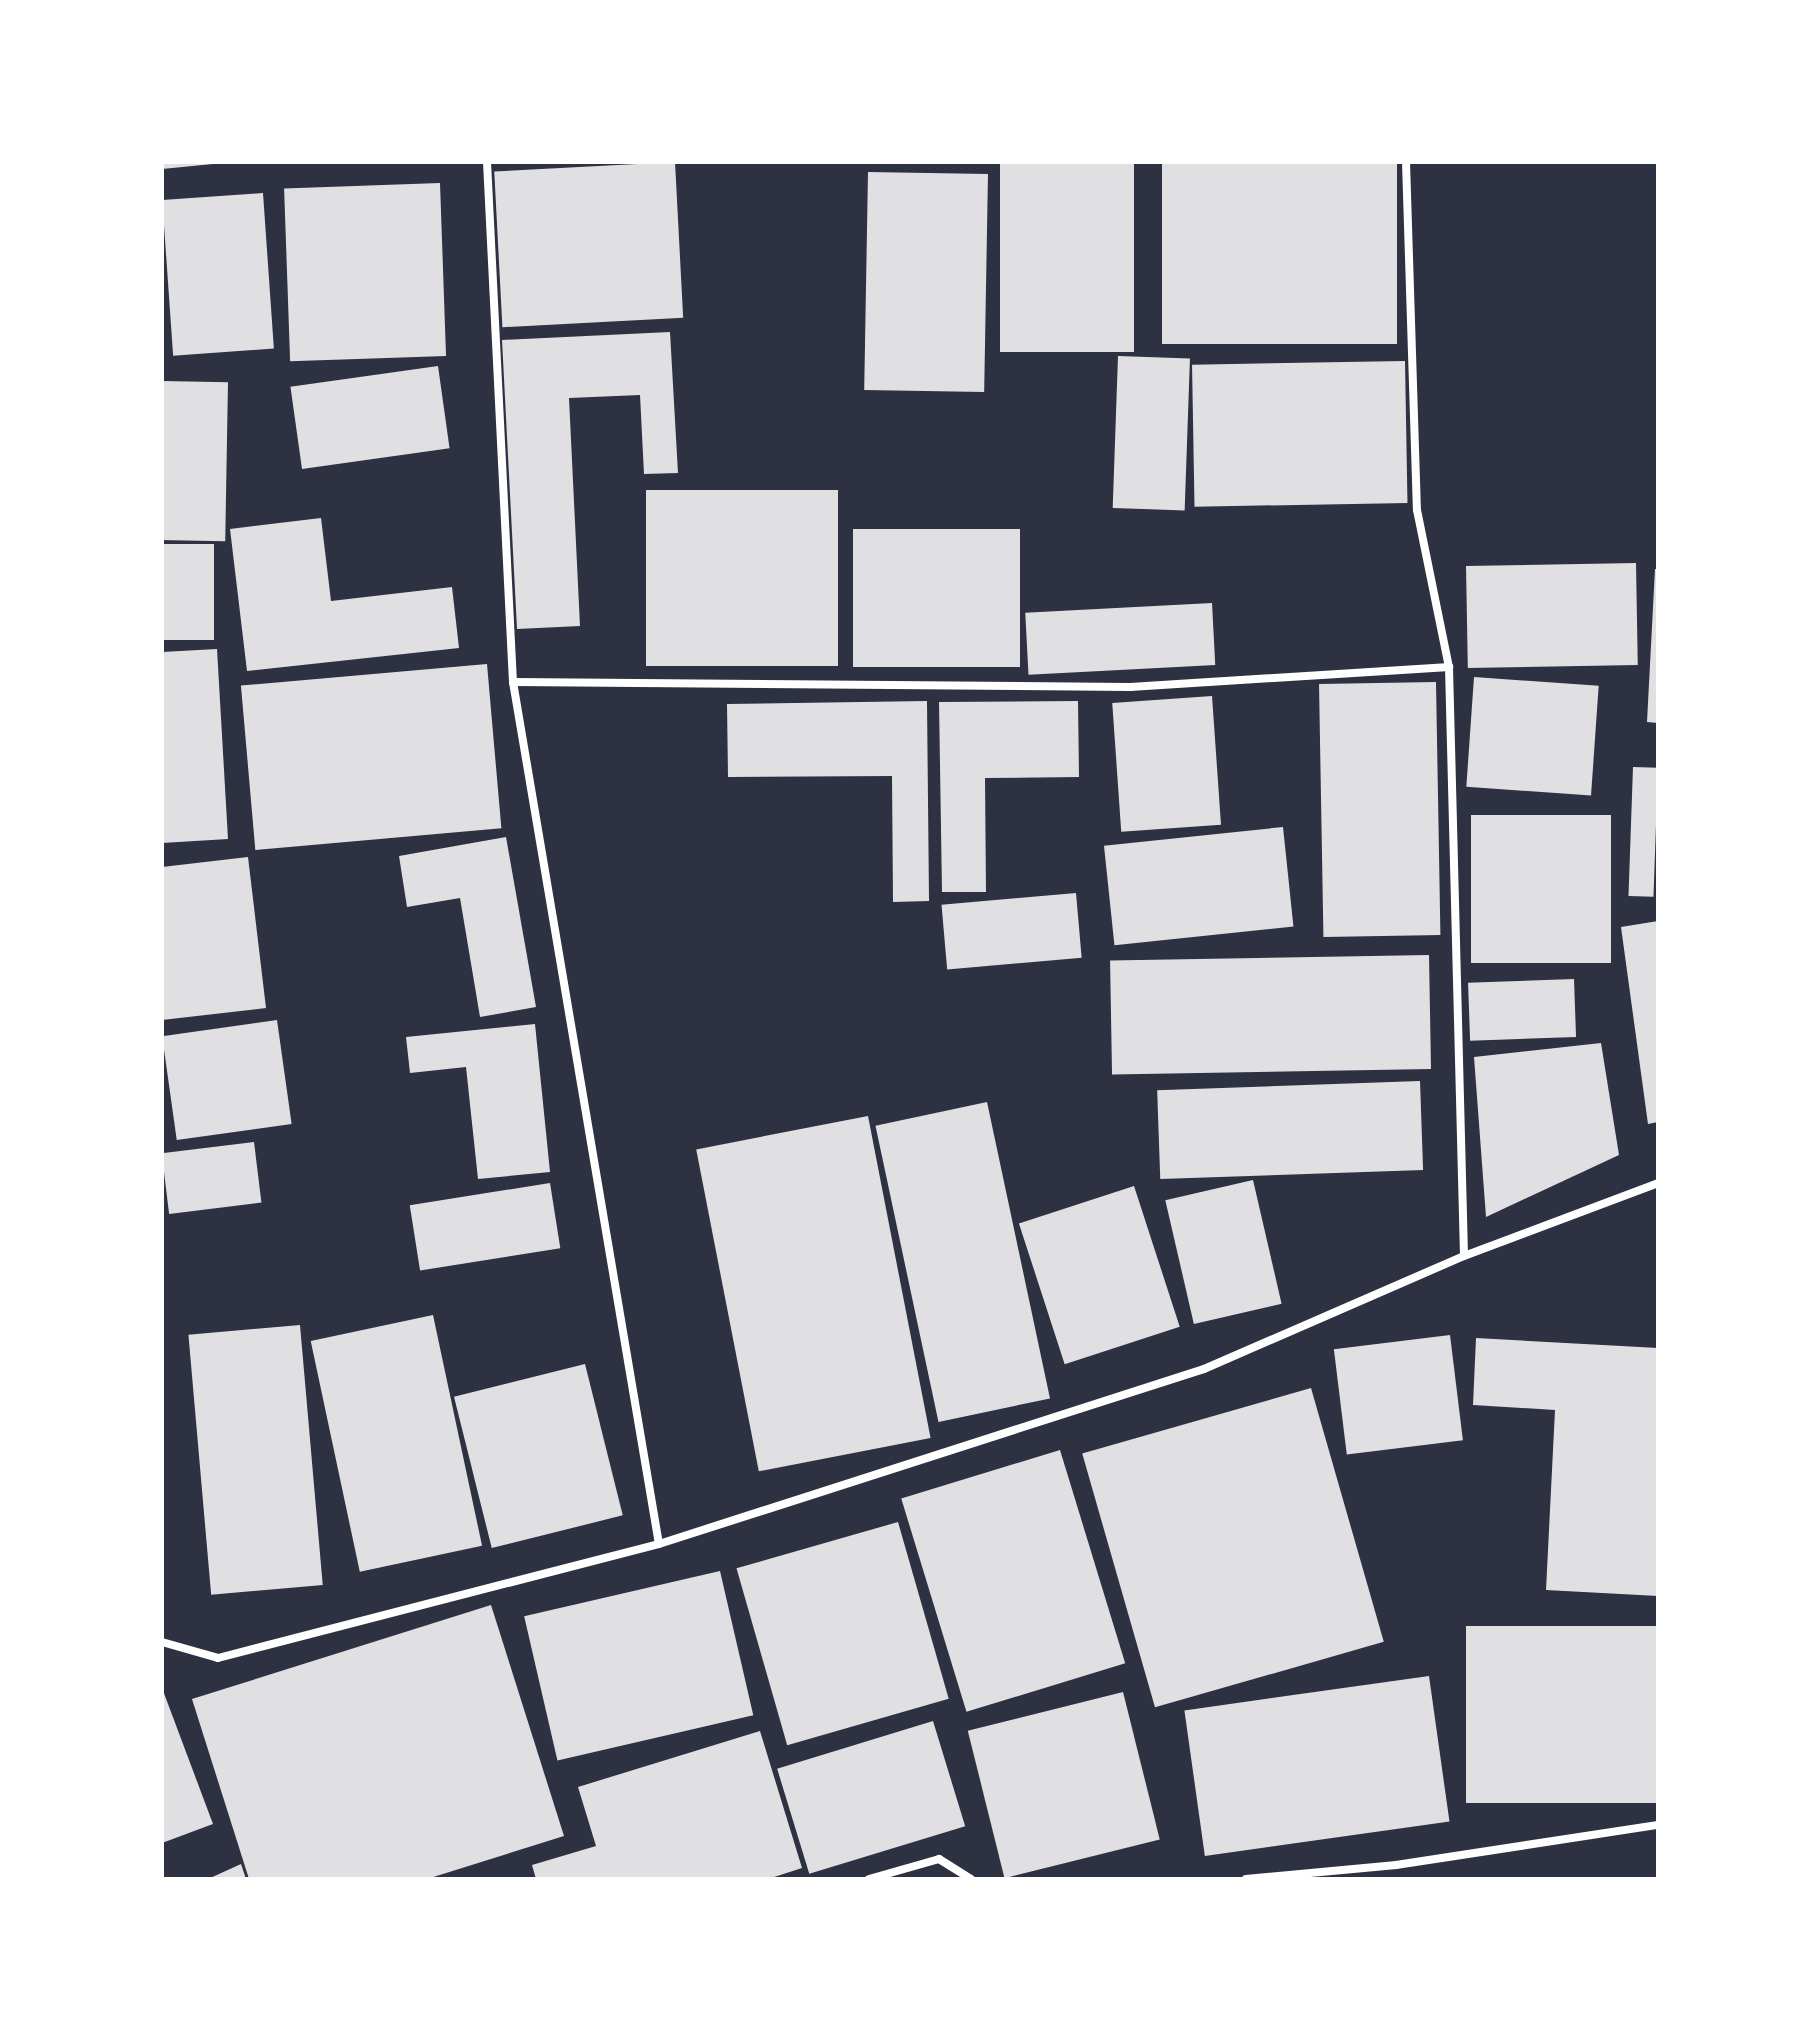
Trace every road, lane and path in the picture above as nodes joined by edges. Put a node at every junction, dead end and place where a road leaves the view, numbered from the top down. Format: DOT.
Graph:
graph roads {
  1 [pos="487,162"];
  2 [pos="1406,162"];
  3 [pos="1449,667"];
  4 [pos="513,682"];
  5 [pos="1658,1183"];
  6 [pos="1464,1256"];
  7 [pos="659,1544"];
  8 [pos="162,1642"];
  9 [pos="1658,1825"];
  10 [pos="869,1879"];
  11 [pos="971,1879"];
  12 [pos="1246,1879"];
  1 -- 4 [label="street"];
  2 -- 3 [label="street"];
  3 -- 4 [label="street"];
  3 -- 6 [label="street"];
  4 -- 7 [label="street"];
  5 -- 6 [label="street"];
  6 -- 7 [label="street"];
  7 -- 8 [label="street"];
  9 -- 12 [label="street"];
  10 -- 11 [label="street"];
}
